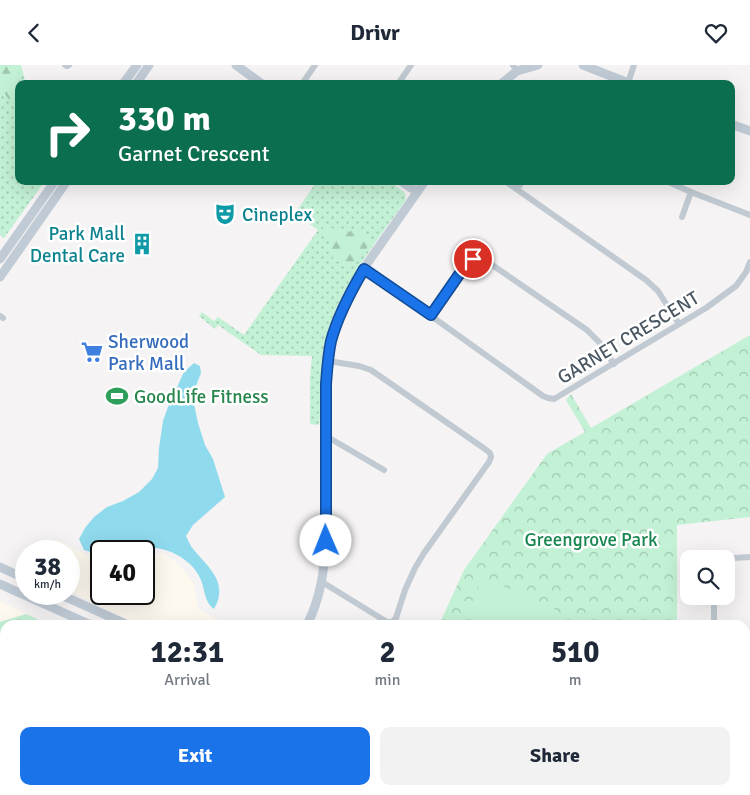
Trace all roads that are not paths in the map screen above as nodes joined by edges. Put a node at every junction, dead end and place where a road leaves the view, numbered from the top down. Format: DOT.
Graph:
graph roads {
  1 [pos="136,65"];
  2 [pos="149,65"];
  3 [pos="236,65"];
  4 [pos="315,65"];
  5 [pos="411,65"];
  6 [pos="538,65"];
  7 [pos="583,65"];
  8 [pos="634,65"];
  9 [pos="515,68"];
  10 [pos="127,80"];
  11 [pos="139,80"];
  12 [pos="257,80"];
  13 [pos="305,80"];
  14 [pos="401,80"];
  15 [pos="505,80"];
  16 [pos="621,80"];
  17 [pos="630,80"];
  18 [pos="735,125"];
  19 [pos="750,131"];
  20 [pos="52,185"];
  21 [pos="64,185"];
  22 [pos="407,185"];
  23 [pos="422,185"];
  24 [pos="510,185"];
  25 [pos="520,185"];
  26 [pos="676,185"];
  27 [pos="516,189"];
  28 [pos="417,192"];
  29 [pos="691,192"];
  30 [pos="750,215"];
  31 [pos="682,217"];
  32 [pos="0,259"];
  33 [pos="750,262"];
  34 [pos="364,269"];
  35 [pos="0,277"];
  36 [pos="431,315"];
  37 [pos="679,324"];
  38 [pos="328,361"];
  39 [pos="614,364"];
  40 [pos="326,436"];
  41 [pos="384,470"];
  42 [pos="326,541"];
  43 [pos="344,541"];
  44 [pos="750,557"];
  45 [pos="735,558"];
  46 [pos="0,567"];
  47 [pos="15,574"];
  48 [pos="322,582"];
  49 [pos="0,584"];
  50 [pos="80,604"];
  51 [pos="714,605"];
  52 [pos="81,620"];
  53 [pos="117,620"];
  54 [pos="310,620"];
  55 [pos="384,620"];
  56 [pos="394,620"];
  57 [pos="714,620"];
  1 -- 10 [label="street"];
  2 -- 11 [label="street"];
  3 -- 12 [label="street"];
  4 -- 13 [label="street"];
  5 -- 14 [label="street"];
  6 -- 9 [label="street"];
  7 -- 16 [label="street"];
  8 -- 17 [label="street"];
  9 -- 15 [label="street"];
  18 -- 19 [label="street"];
  20 -- 32 [label="street"];
  21 -- 35 [label="street"];
  22 -- 28 [label="street"];
  23 -- 28 [label="street"];
  24 -- 27 [label="street"];
  25 -- 27 [label="street"];
  26 -- 29 [label="street"];
  27 -- 37 [label="street"];
  28 -- 34 [label="street"];
  29 -- 30 [label="street"];
  29 -- 31 [label="street"];
  33 -- 37 [label="street, GARNET CRESCENT"];
  34 -- 36 [label="street, GARNET CRESCENT"];
  34 -- 38 [label="street"];
  36 -- 39 [label="street, GARNET CRESCENT"];
  36 -- 39 [label="street"];
  37 -- 39 [label="street, GARNET CRESCENT"];
  38 -- 40 [label="street"];
  38 -- 56 [label="street"];
  40 -- 41 [label="street"];
  40 -- 42 [label="street"];
  42 -- 43 [label="street"];
  42 -- 48 [label="street"];
  44 -- 45 [label="street"];
  46 -- 47 [label="street"];
  48 -- 54 [label="street"];
  48 -- 55 [label="street"];
  49 -- 52 [label="street"];
  50 -- 53 [label="street"];
  51 -- 57 [label="street"];
}
